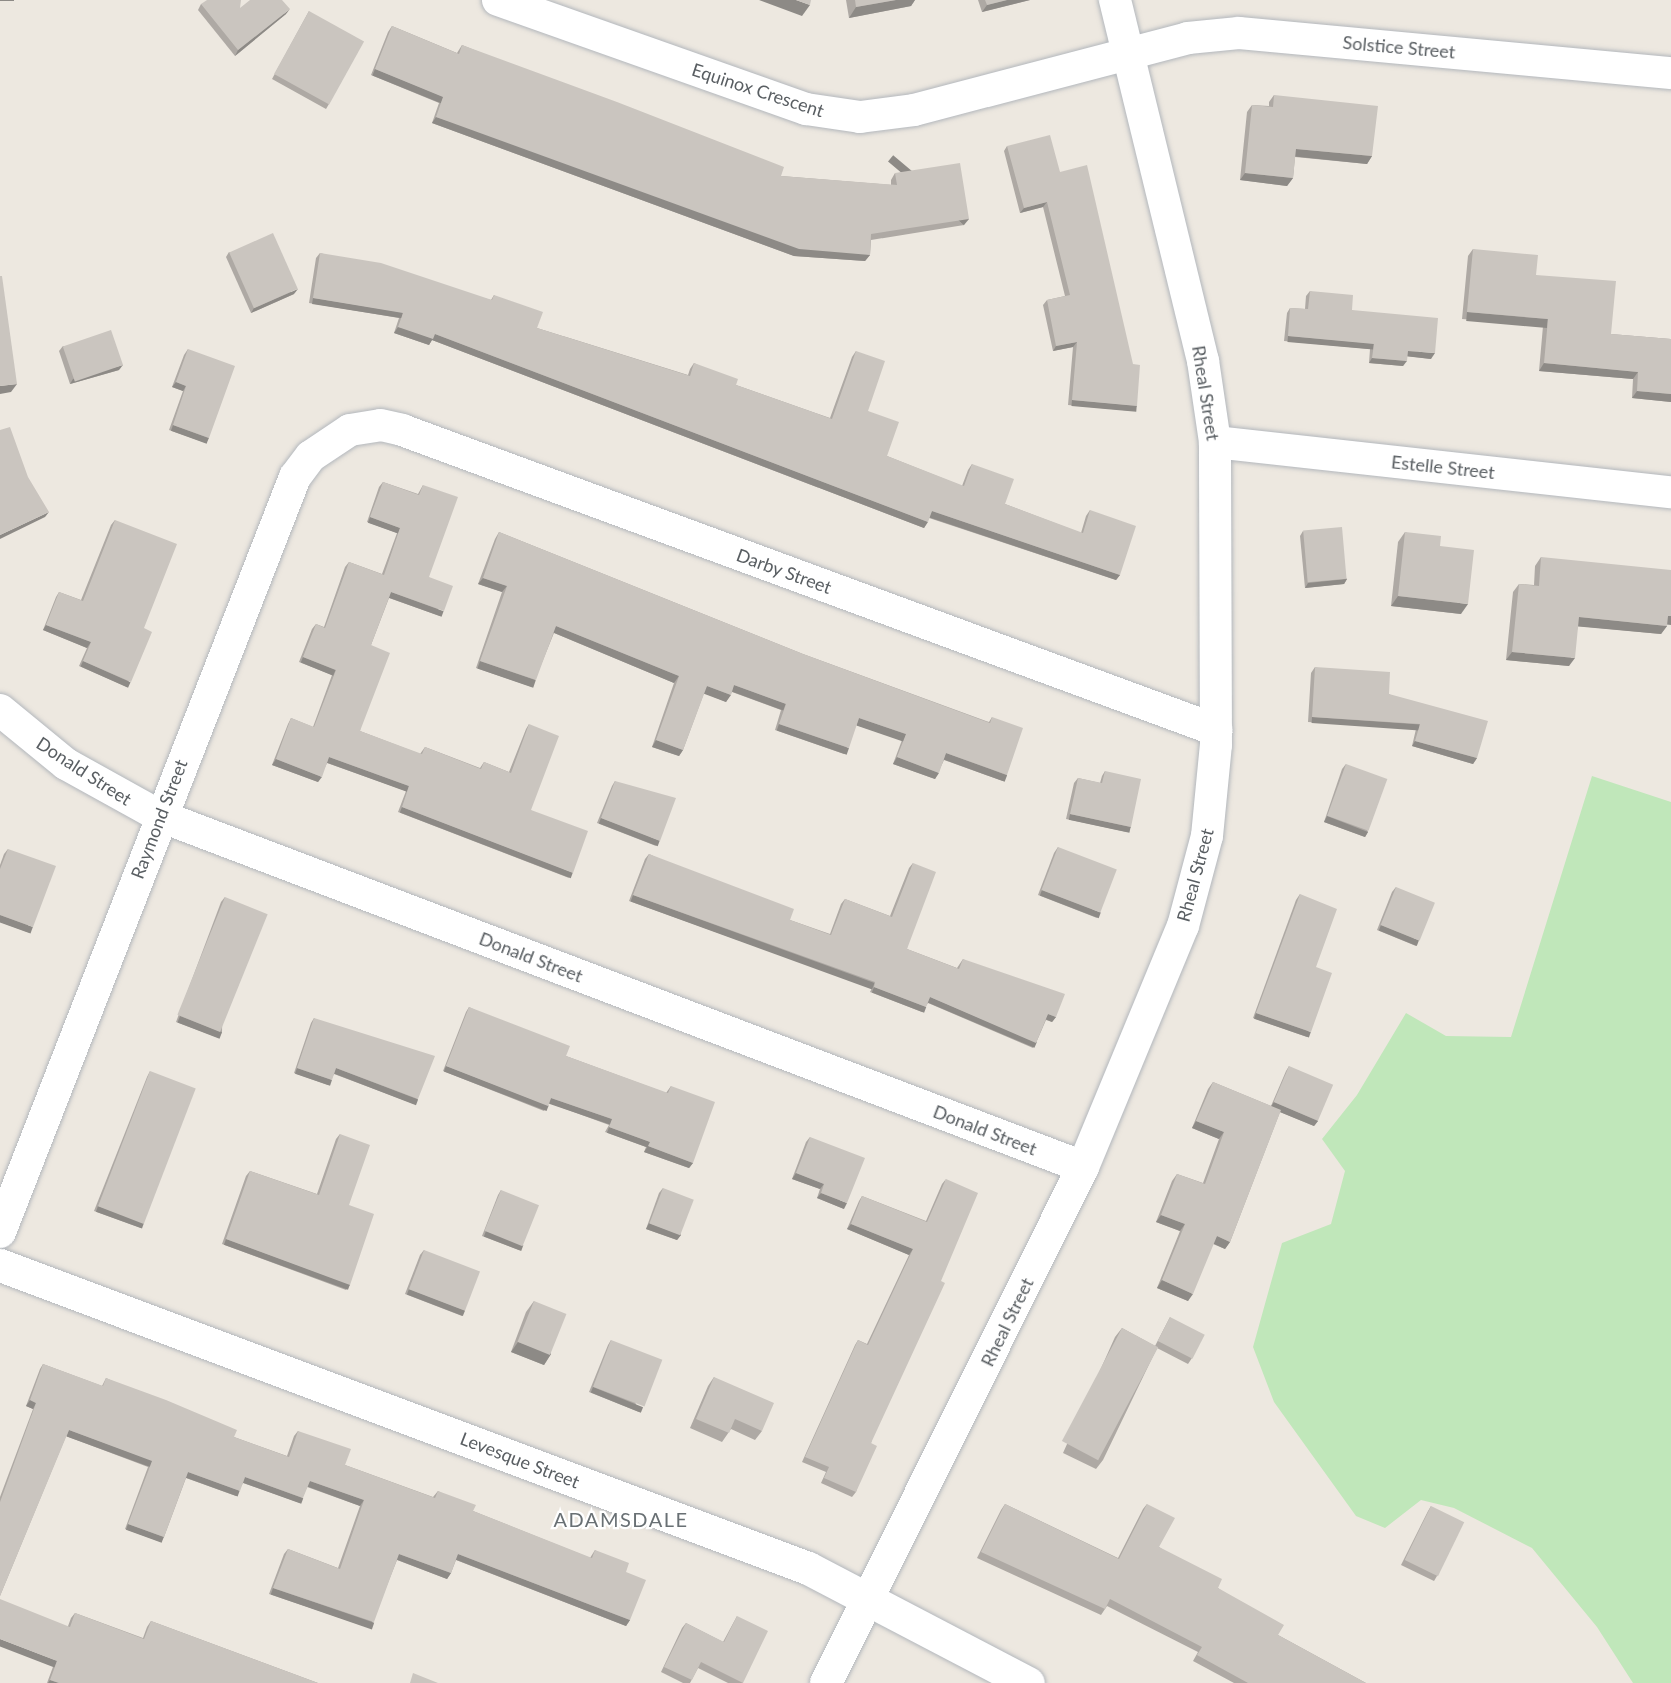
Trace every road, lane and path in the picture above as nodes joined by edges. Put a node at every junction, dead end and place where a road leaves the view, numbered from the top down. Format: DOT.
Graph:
graph roads {
  1 [pos="498,0"];
  2 [pos="1115,0"];
  3 [pos="1129,53"];
  4 [pos="1671,73"];
  5 [pos="350,430"];
  6 [pos="1215,442"];
  7 [pos="1671,492"];
  8 [pos="0,710"];
  9 [pos="1216,730"];
  10 [pos="160,816"];
  11 [pos="1083,1167"];
  12 [pos="0,1232"];
  13 [pos="0,1265"];
  14 [pos="872,1598"];
  15 [pos="826,1683"];
  16 [pos="1028,1683"];
  1 -- 3 [label="street, Equinox Crescent"];
  2 -- 3 [label="street, Rheal Street"];
  3 -- 4 [label="street, Solstice Street"];
  3 -- 6 [label="street, Rheal Street"];
  5 -- 9 [label="street, Darby Street"];
  5 -- 10 [label="street, Raymond Street"];
  6 -- 7 [label="street, Estelle Street"];
  6 -- 9 [label="street, Rheal Street"];
  8 -- 10 [label="street, Donald Street"];
  9 -- 11 [label="street, Rheal Street"];
  10 -- 11 [label="street, Donald Street"];
  10 -- 12 [label="street, Raymond Street"];
  11 -- 14 [label="street, Rheal Street"];
  13 -- 14 [label="street, Levesque Street"];
  14 -- 15 [label="street, Rheal Street"];
  14 -- 16 [label="street, Levesque Street"];
}
